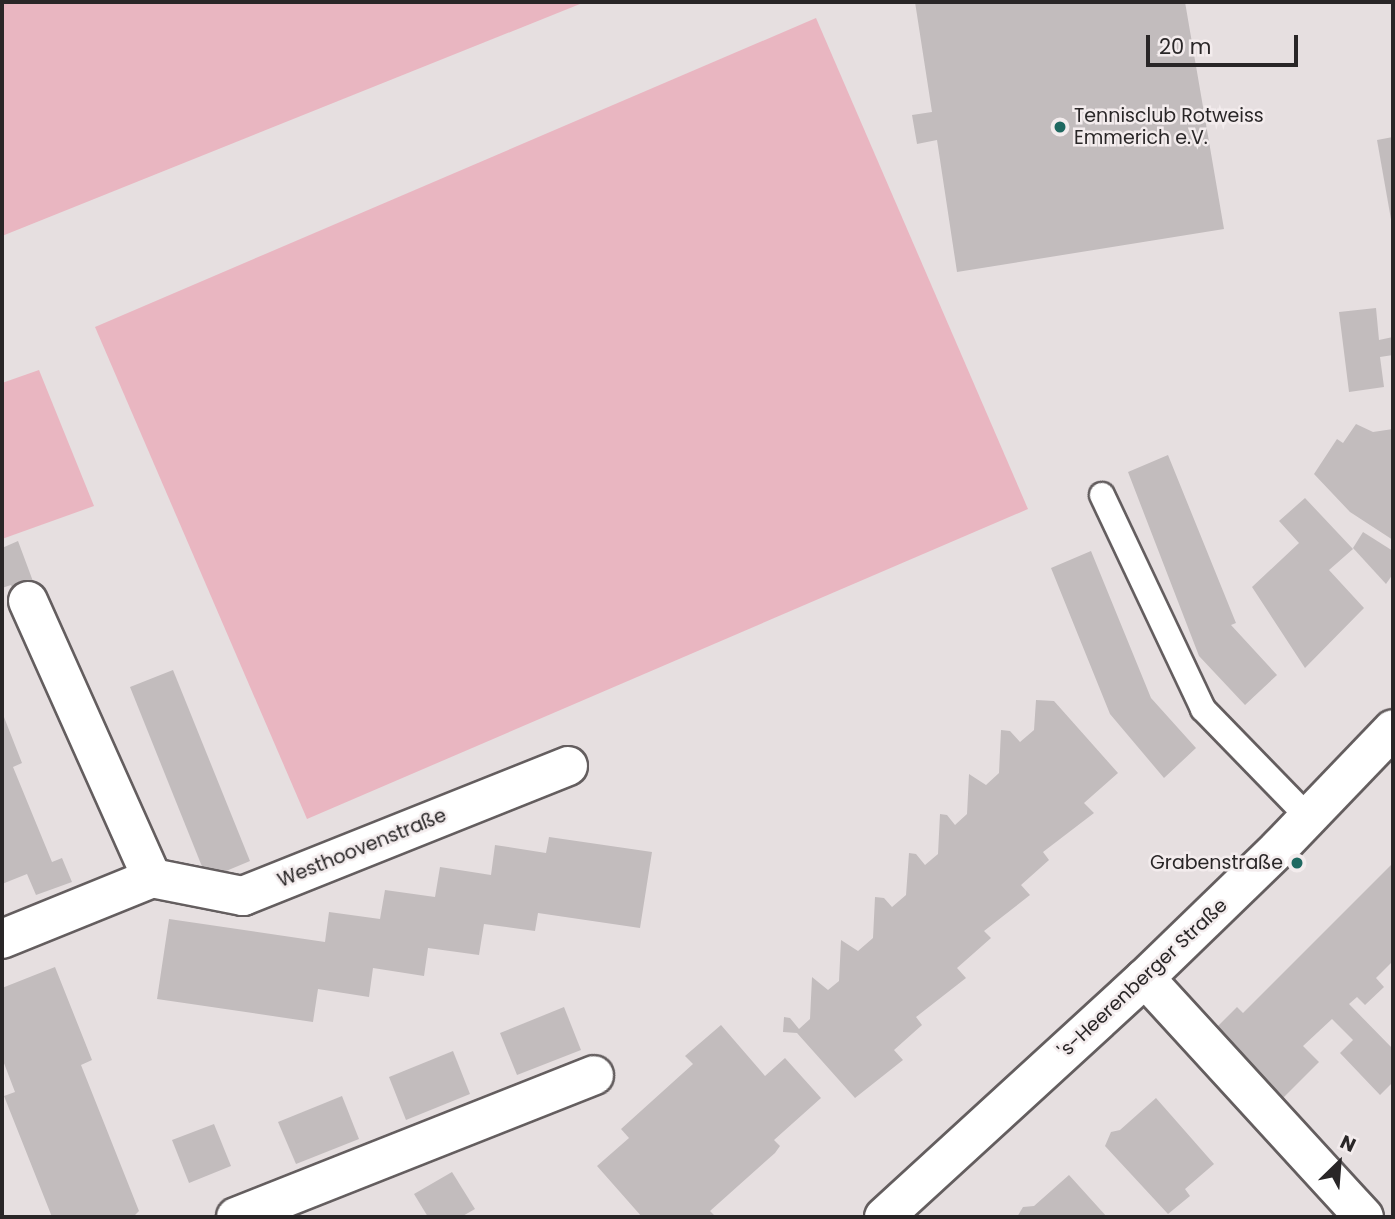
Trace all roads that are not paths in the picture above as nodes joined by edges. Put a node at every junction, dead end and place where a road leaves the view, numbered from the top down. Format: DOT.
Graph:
graph roads {
  1 [pos="1102,495"];
  2 [pos="28,601"];
  3 [pos="1393,729"];
  4 [pos="568,766"];
  5 [pos="1309,818"];
  6 [pos="152,878"];
  7 [pos="2,939"];
  8 [pos="1145,978"];
  9 [pos="594,1075"];
  10 [pos="236,1217"];
  11 [pos="884,1217"];
  12 [pos="1364,1217"];
  1 -- 5 [label="lane"];
  2 -- 6 [label="street"];
  3 -- 5 [label="street, 's-Heerenberger Straße"];
  4 -- 6 [label="street, Westhoovenstraße"];
  5 -- 8 [label="street, 's-Heerenberger Straße"];
  6 -- 7 [label="street"];
  8 -- 11 [label="street, 's-Heerenberger Straße"];
  8 -- 12 [label="street"];
  9 -- 10 [label="street"];
}
